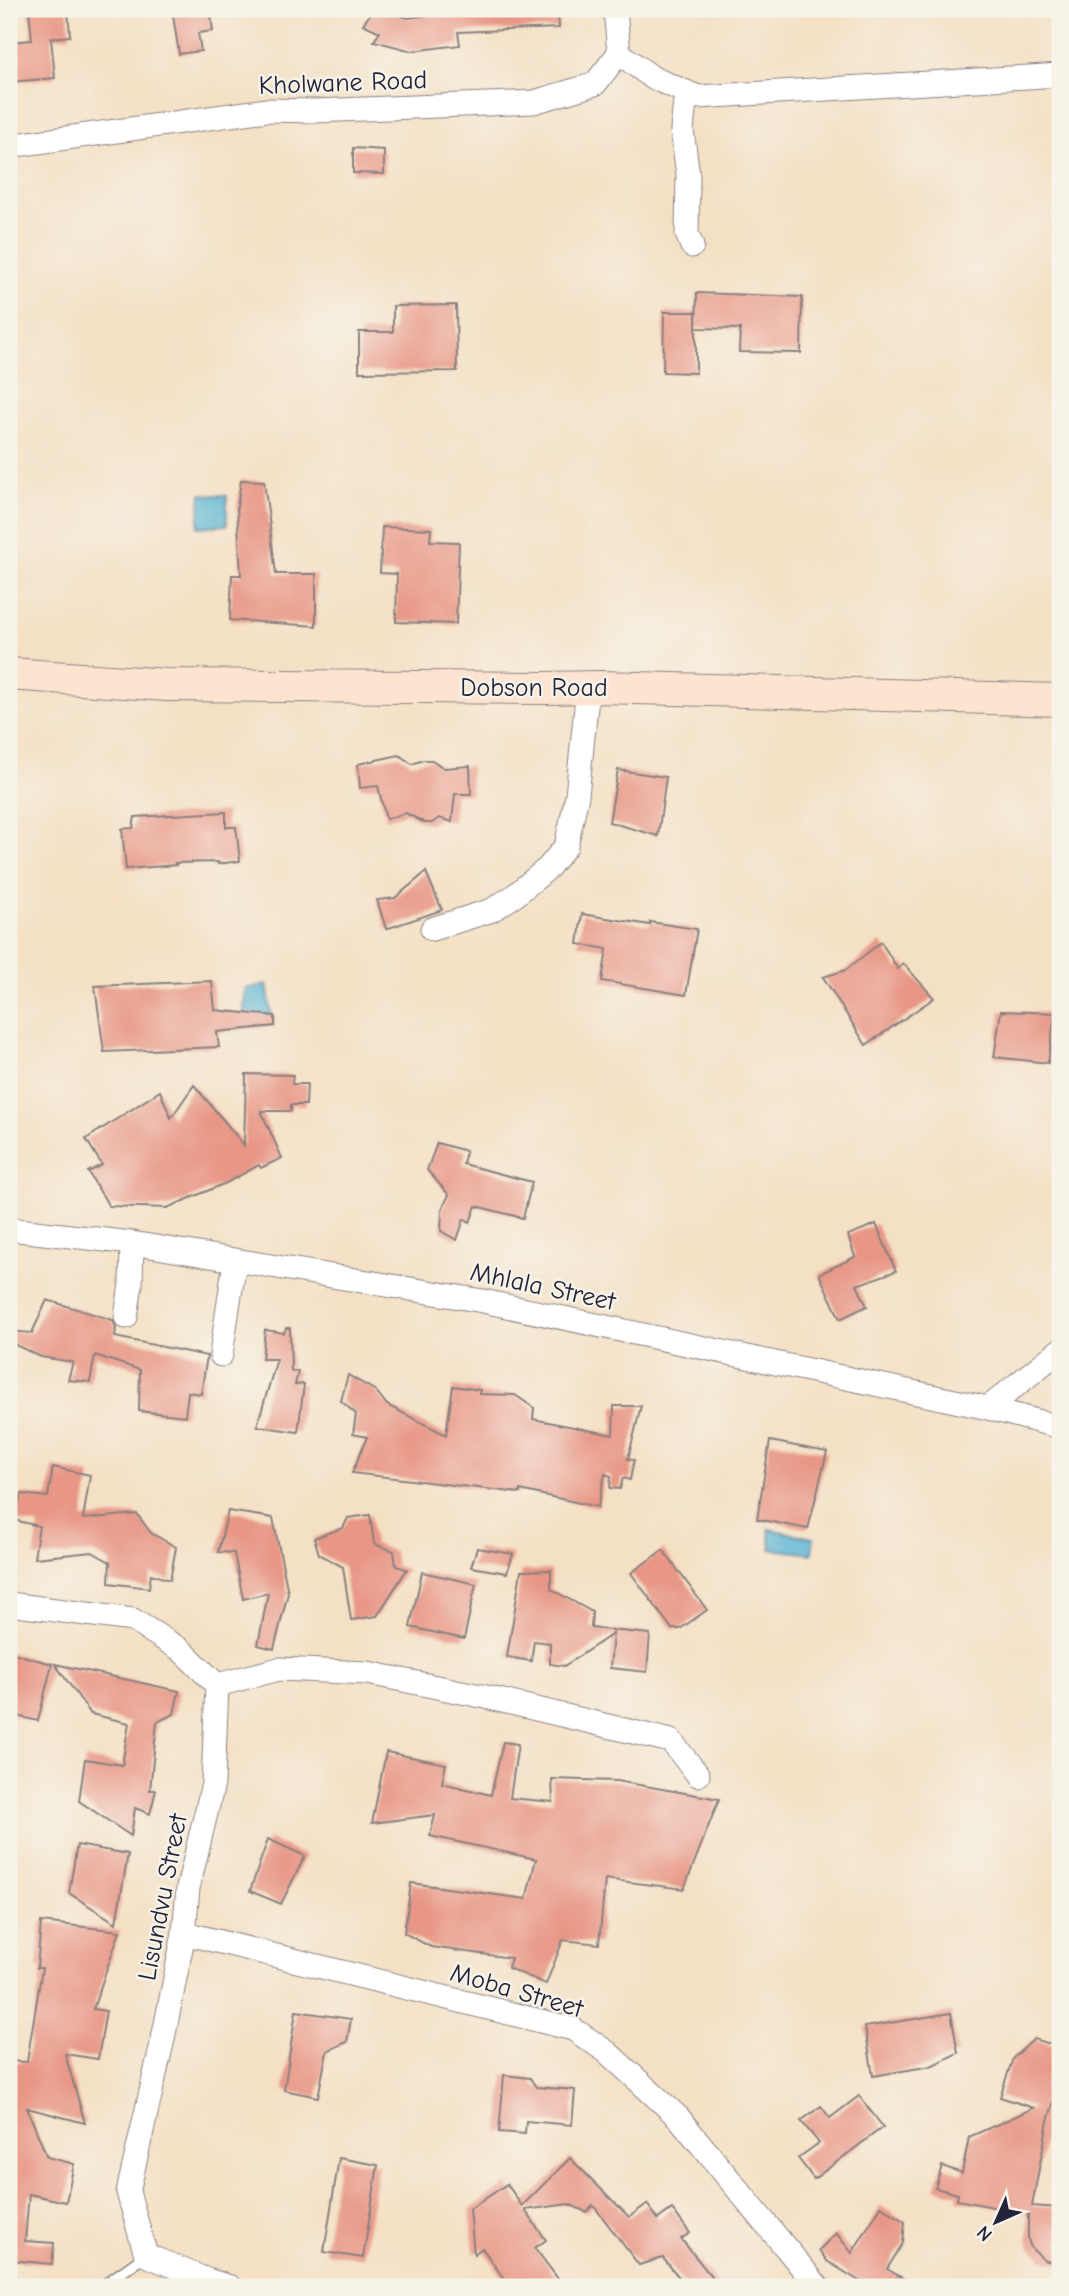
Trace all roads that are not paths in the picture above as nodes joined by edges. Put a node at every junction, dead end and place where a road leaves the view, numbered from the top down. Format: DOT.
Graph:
graph roads {
  1 [pos="615,9"];
  2 [pos="619,53"];
  3 [pos="1060,75"];
  4 [pos="686,92"];
  5 [pos="9,146"];
  6 [pos="692,246"];
  7 [pos="9,674"];
  8 [pos="588,687"];
  9 [pos="1060,701"];
  10 [pos="432,929"];
  11 [pos="9,1229"];
  12 [pos="132,1243"];
  13 [pos="235,1261"];
  14 [pos="126,1317"];
  15 [pos="1060,1350"];
  16 [pos="221,1355"];
  17 [pos="988,1408"];
  18 [pos="1060,1427"];
  19 [pos="9,1604"];
  20 [pos="217,1685"];
  21 [pos="698,1775"];
  22 [pos="184,1933"];
  23 [pos="146,2255"];
  24 [pos="101,2287"];
  25 [pos="230,2287"];
  26 [pos="818,2287"];
  1 -- 2 [label="street"];
  2 -- 4 [label="street"];
  2 -- 5 [label="street, Kholwane Road"];
  3 -- 4 [label="street"];
  4 -- 6 [label="street"];
  7 -- 8 [label="street, Dobson Road"];
  8 -- 9 [label="street, Dobson Road"];
  8 -- 10 [label="street"];
  11 -- 12 [label="street, Mhlala Street"];
  12 -- 13 [label="street, Mhlala Street"];
  12 -- 14 [label="street"];
  13 -- 16 [label="street"];
  13 -- 17 [label="street, Mhlala Street"];
  15 -- 17 [label="street"];
  17 -- 18 [label="street, Mhlala Street"];
  19 -- 20 [label="street"];
  20 -- 21 [label="street"];
  20 -- 22 [label="street, Lisundvu Street"];
  22 -- 23 [label="street, Lisundvu Street"];
  22 -- 26 [label="street, Moba Street"];
  23 -- 24 [label="lane"];
  23 -- 25 [label="street"];
}
